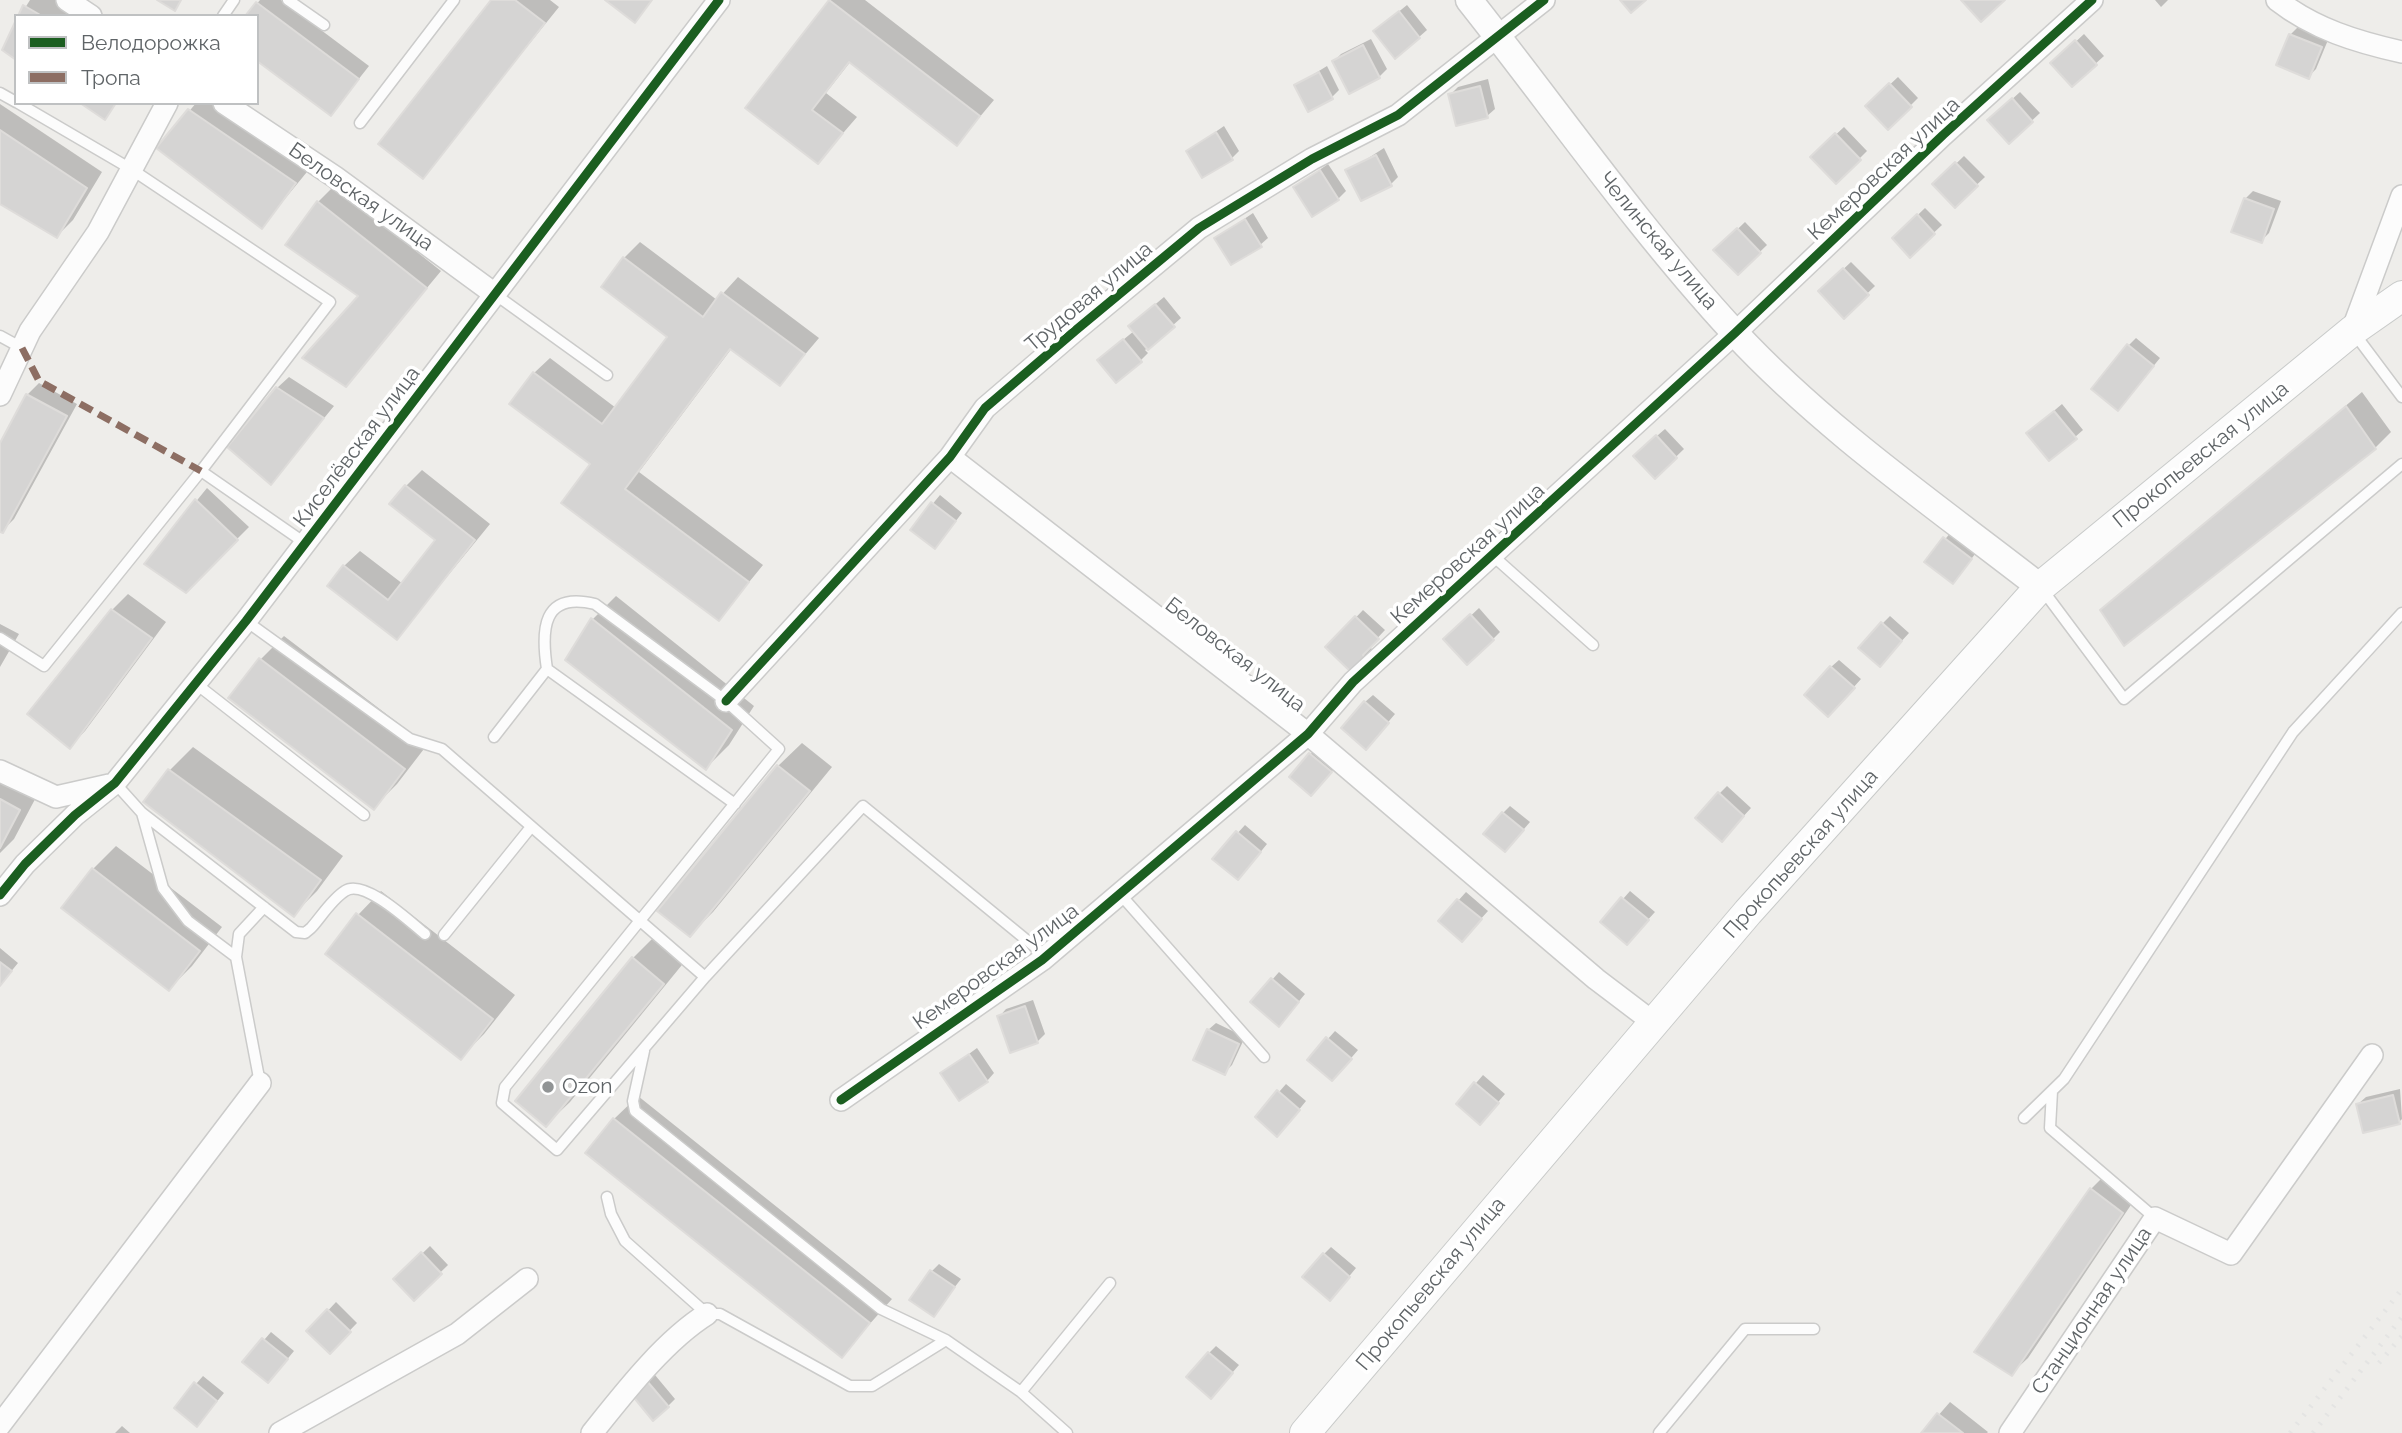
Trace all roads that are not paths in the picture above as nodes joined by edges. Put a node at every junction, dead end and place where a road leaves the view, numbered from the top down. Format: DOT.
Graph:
graph roads {
  1 [pos="67,0"];
  2 [pos="288,0"];
  3 [pos="454,0"];
  4 [pos="719,0"];
  5 [pos="1469,0"];
  6 [pos="1544,0"];
  7 [pos="2092,0"];
  8 [pos="2277,0"];
  9 [pos="88,14"];
  10 [pos="324,25"];
  11 [pos="1497,35"];
  12 [pos="2402,52"];
  13 [pos="20,105"];
  14 [pos="166,105"];
  15 [pos="227,105"];
  16 [pos="360,123"];
  17 [pos="131,169"];
  18 [pos="2402,196"];
  19 [pos="496,295"];
  20 [pos="2402,296"];
  21 [pos="2353,331"];
  22 [pos="1735,333"];
  23 [pos="0,336"];
  24 [pos="22,348"];
  25 [pos="607,375"];
  26 [pos="0,395"];
  27 [pos="2402,397"];
  28 [pos="950,457"];
  29 [pos="2402,464"];
  30 [pos="201,471"];
  31 [pos="305,543"];
  32 [pos="1492,555"];
  33 [pos="2040,587"];
  34 [pos="2402,613"];
  35 [pos="246,621"];
  36 [pos="0,638"];
  37 [pos="1593,645"];
  38 [pos="547,668"];
  39 [pos="195,683"];
  40 [pos="726,701"];
  41 [pos="1308,734"];
  42 [pos="494,737"];
  43 [pos="0,771"];
  44 [pos="114,783"];
  45 [pos="735,804"];
  46 [pos="142,813"];
  47 [pos="364,815"];
  48 [pos="531,827"];
  49 [pos="1120,894"];
  50 [pos="0,895"];
  51 [pos="264,907"];
  52 [pos="641,922"];
  53 [pos="425,934"];
  54 [pos="444,935"];
  55 [pos="1046,956"];
  56 [pos="236,957"];
  57 [pos="705,977"];
  58 [pos="1654,1023"];
  59 [pos="645,1047"];
  60 [pos="2372,1055"];
  61 [pos="1264,1057"];
  62 [pos="260,1083"];
  63 [pos="2052,1091"];
  64 [pos="841,1100"];
  65 [pos="2024,1118"];
  66 [pos="607,1198"];
  67 [pos="2155,1218"];
  68 [pos="527,1279"];
  69 [pos="1110,1283"];
  70 [pos="707,1314"];
  71 [pos="1814,1329"];
  72 [pos="946,1340"];
  73 [pos="1021,1392"];
  74 [pos="0,1424"];
  75 [pos="280,1433"];
  76 [pos="592,1433"];
  77 [pos="1067,1433"];
  78 [pos="1305,1433"];
  79 [pos="1659,1433"];
  80 [pos="2010,1433"];
  1 -- 9 [label="street"];
  2 -- 10 [label="lane"];
  3 -- 16 [label="lane"];
  4 -- 19 [label="street, Киселёвская улица"];
  5 -- 11 [label="street, Челинская улица"];
  6 -- 11 [label="street, Трудовая улица"];
  7 -- 22 [label="street, Кемеровская улица"];
  8 -- 12 [label="street"];
  11 -- 22 [label="street, Челинская улица"];
  11 -- 28 [label="street, Трудовая улица"];
  13 -- 17 [label="lane"];
  14 -- 17 [label="street"];
  15 -- 19 [label="street, Беловская улица"];
  17 -- 24 [label="street"];
  17 -- 30 [label="lane"];
  18 -- 21 [label="street"];
  19 -- 25 [label="lane"];
  19 -- 31 [label="street, Киселёвская улица"];
  20 -- 21 [label="main road, Прокопьевская улица"];
  21 -- 27 [label="lane"];
  21 -- 33 [label="main road, Прокопьевская улица"];
  22 -- 32 [label="street, Кемеровская улица"];
  22 -- 33 [label="street, Челинская улица"];
  23 -- 24 [label="lane"];
  24 -- 26 [label="street"];
  28 -- 40 [label="street, Трудовая улица"];
  28 -- 41 [label="street, Беловская улица"];
  29 -- 33 [label="lane"];
  30 -- 31 [label="lane"];
  30 -- 36 [label="lane"];
  31 -- 35 [label="street, Киселёвская улица"];
  32 -- 37 [label="lane"];
  32 -- 41 [label="street, Кемеровская улица"];
  33 -- 58 [label="main road, Прокопьевская улица"];
  34 -- 63 [label="lane"];
  35 -- 39 [label="street, Киселёвская улица"];
  35 -- 48 [label="lane"];
  38 -- 40 [label="lane"];
  38 -- 42 [label="lane"];
  38 -- 45 [label="lane"];
  39 -- 44 [label="street, Киселёвская улица"];
  39 -- 47 [label="lane"];
  40 -- 45 [label="lane"];
  41 -- 49 [label="street, Кемеровская улица"];
  41 -- 58 [label="street, Беловская улица"];
  43 -- 44 [label="street"];
  44 -- 46 [label="lane"];
  44 -- 50 [label="street, Киселёвская улица"];
  45 -- 52 [label="lane"];
  46 -- 51 [label="lane"];
  46 -- 56 [label="lane"];
  48 -- 52 [label="lane"];
  48 -- 54 [label="lane"];
  49 -- 55 [label="street, Кемеровская улица"];
  49 -- 61 [label="lane"];
  51 -- 53 [label="lane"];
  51 -- 56 [label="lane"];
  52 -- 57 [label="lane"];
  52 -- 59 [label="lane"];
  55 -- 57 [label="lane"];
  55 -- 64 [label="street, Кемеровская улица"];
  56 -- 62 [label="lane"];
  57 -- 59 [label="lane"];
  58 -- 78 [label="main road, Прокопьевская улица"];
  59 -- 72 [label="lane"];
  60 -- 67 [label="street, Станционная улица"];
  62 -- 74 [label="street"];
  63 -- 65 [label="lane"];
  63 -- 67 [label="lane"];
  66 -- 70 [label="lane"];
  67 -- 80 [label="street, Станционная улица"];
  68 -- 75 [label="street"];
  69 -- 73 [label="lane"];
  70 -- 72 [label="lane"];
  70 -- 76 [label="street"];
  71 -- 79 [label="lane"];
  72 -- 73 [label="lane"];
  73 -- 77 [label="lane"];
}
